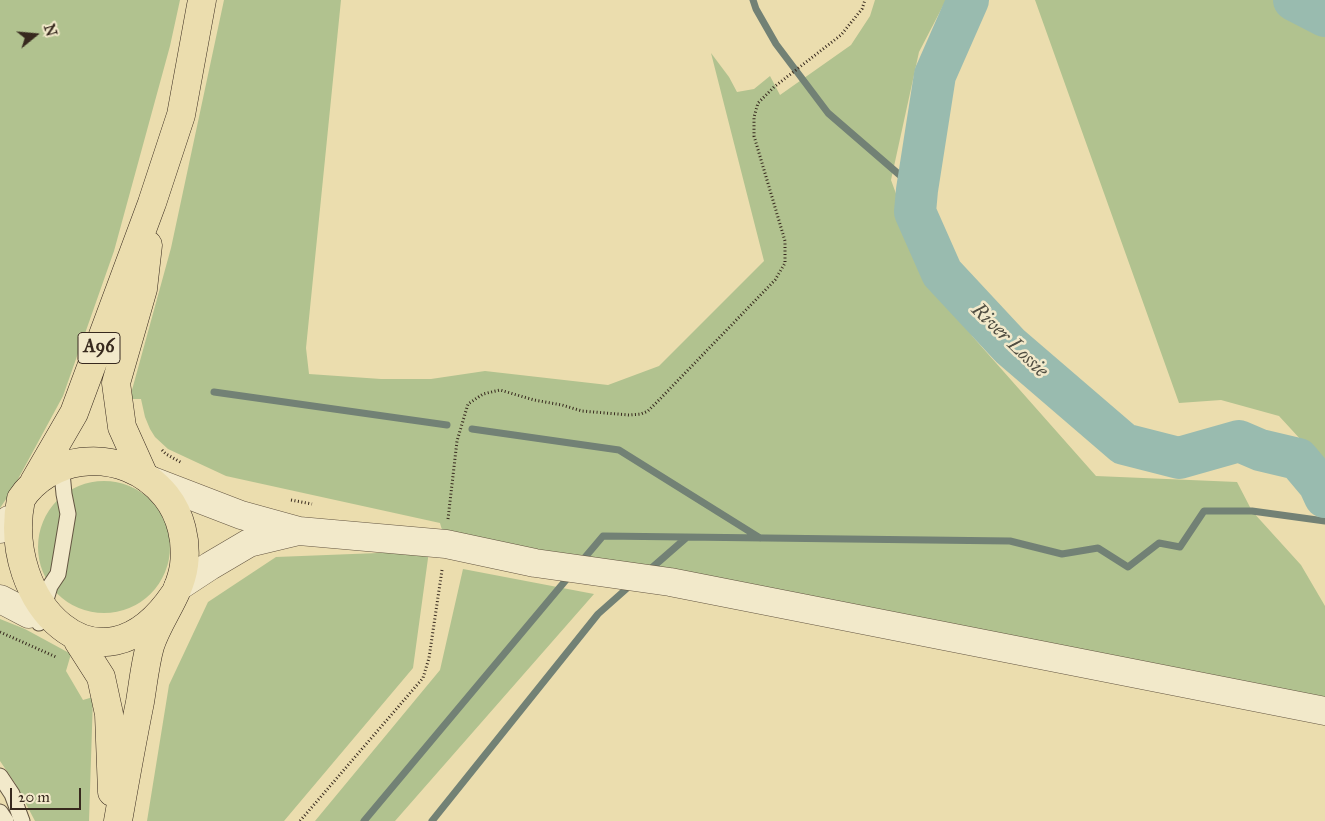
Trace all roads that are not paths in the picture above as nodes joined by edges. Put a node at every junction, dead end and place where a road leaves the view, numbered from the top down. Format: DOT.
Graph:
graph roads {
  1 [pos="202,0"];
  2 [pos="152,203"];
  3 [pos="60,438"];
  4 [pos="61,467"];
  5 [pos="147,478"];
  6 [pos="32,486"];
  7 [pos="5,525"];
  8 [pos="299,531"];
  9 [pos="176,591"];
  10 [pos="0,599"];
  11 [pos="34,619"];
  12 [pos="78,641"];
  13 [pos="1325,711"];
  14 [pos="0,776"];
  15 [pos="0,812"];
  16 [pos="6,821"];
  17 [pos="22,821"];
  18 [pos="114,821"];
  19 [pos="118,821"];
  1 -- 2 [label="highway, A96"];
  2 -- 3 [label="highway, A96"];
  2 -- 5 [label="highway, A96"];
  3 -- 4 [label="lane"];
  3 -- 6 [label="highway, A96"];
  4 -- 5 [label="highway, A96"];
  4 -- 6 [label="highway, A96"];
  4 -- 11 [label="lane"];
  5 -- 8 [label="street"];
  5 -- 9 [label="highway, A96"];
  6 -- 7 [label="highway, A96"];
  7 -- 11 [label="highway, A96"];
  8 -- 9 [label="street"];
  8 -- 13 [label="street"];
  9 -- 12 [label="highway, A96"];
  9 -- 19 [label="highway, A96"];
  10 -- 11 [label="street"];
  11 -- 12 [label="highway, A96"];
  12 -- 18 [label="highway"];
  14 -- 17 [label="lane"];
  15 -- 16 [label="lane"];
}
